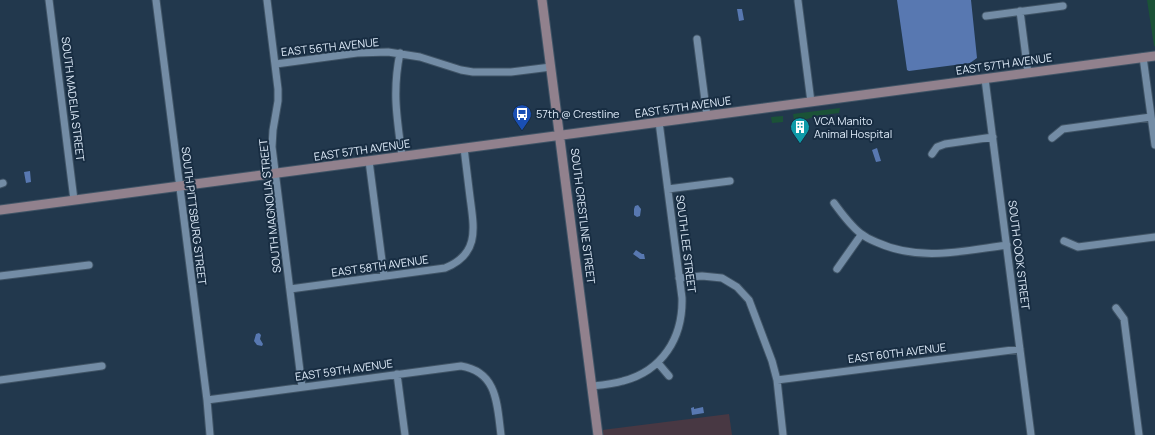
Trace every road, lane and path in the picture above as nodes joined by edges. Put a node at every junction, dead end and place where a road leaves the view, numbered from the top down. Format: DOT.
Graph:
graph roads {
  1 [pos="49,0"];
  2 [pos="156,0"];
  3 [pos="268,0"];
  4 [pos="542,0"];
  5 [pos="798,1"];
  6 [pos="1063,6"];
  7 [pos="1020,12"];
  8 [pos="986,16"];
  9 [pos="697,39"];
  10 [pos="400,53"];
  11 [pos="1155,56"];
  12 [pos="1143,57"];
  13 [pos="276,64"];
  14 [pos="551,67"];
  15 [pos="1028,73"];
  16 [pos="985,79"];
  17 [pos="811,102"];
  18 [pos="707,116"];
  19 [pos="1151,117"];
  20 [pos="659,122"];
  21 [pos="560,135"];
  22 [pos="993,137"];
  23 [pos="1052,138"];
  24 [pos="1155,145"];
  25 [pos="464,148"];
  26 [pos="932,154"];
  27 [pos="402,156"];
  28 [pos="369,161"];
  29 [pos="275,173"];
  30 [pos="730,181"];
  31 [pos="179,186"];
  32 [pos="668,189"];
  33 [pos="74,200"];
  34 [pos="834,203"];
  35 [pos="0,210"];
  36 [pos="861,234"];
  37 [pos="1155,237"];
  38 [pos="1064,241"];
  39 [pos="1007,245"];
  40 [pos="88,265"];
  41 [pos="837,269"];
  42 [pos="0,276"];
  43 [pos="384,276"];
  44 [pos="679,278"];
  45 [pos="290,289"];
  46 [pos="1116,308"];
  47 [pos="1020,349"];
  48 [pos="658,363"];
  49 [pos="102,366"];
  50 [pos="397,374"];
  51 [pos="669,376"];
  52 [pos="0,380"];
  53 [pos="777,380"];
  54 [pos="592,386"];
  55 [pos="302,387"];
  56 [pos="207,400"];
  57 [pos="210,435"];
  58 [pos="405,435"];
  59 [pos="501,435"];
  60 [pos="598,435"];
  61 [pos="783,435"];
  62 [pos="1031,435"];
  63 [pos="1139,435"];
  1 -- 33 [label="street, SOUTH MADELIA STREET"];
  2 -- 31 [label="street, SOUTH PITTSBURG STREET"];
  3 -- 13 [label="street, SOUTH MAGNOLIA STREET"];
  4 -- 14 [label="main road, SOUTH CRESTLINE STREET"];
  5 -- 17 [label="street"];
  6 -- 7 [label="street"];
  7 -- 8 [label="street"];
  7 -- 15 [label="street"];
  9 -- 18 [label="street"];
  10 -- 13 [label="street, EAST 56TH AVENUE"];
  10 -- 14 [label="street, EAST 56TH AVENUE"];
  10 -- 27 [label="street"];
  11 -- 12 [label="main road, EAST 57TH AVENUE"];
  12 -- 15 [label="main road, EAST 57TH AVENUE"];
  12 -- 19 [label="street"];
  13 -- 29 [label="street, SOUTH MAGNOLIA STREET"];
  14 -- 21 [label="main road, SOUTH CRESTLINE STREET"];
  15 -- 16 [label="main road, EAST 57TH AVENUE"];
  16 -- 17 [label="main road, EAST 57TH AVENUE"];
  16 -- 22 [label="street, SOUTH COOK STREET"];
  17 -- 18 [label="main road, EAST 57TH AVENUE"];
  18 -- 20 [label="main road, EAST 57TH AVENUE"];
  19 -- 23 [label="street"];
  19 -- 24 [label="street"];
  20 -- 21 [label="main road, EAST 57TH AVENUE"];
  20 -- 32 [label="street, SOUTH LEE STREET"];
  21 -- 25 [label="main road, EAST 57TH AVENUE"];
  21 -- 54 [label="main road, SOUTH CRESTLINE STREET"];
  22 -- 26 [label="street"];
  22 -- 39 [label="street, SOUTH COOK STREET"];
  25 -- 27 [label="main road, EAST 57TH AVENUE"];
  25 -- 43 [label="street, EAST 58TH AVENUE"];
  27 -- 28 [label="main road, EAST 57TH AVENUE"];
  28 -- 29 [label="main road, EAST 57TH AVENUE"];
  28 -- 43 [label="street"];
  29 -- 31 [label="main road, EAST 57TH AVENUE"];
  29 -- 45 [label="street, SOUTH MAGNOLIA STREET"];
  30 -- 32 [label="street"];
  31 -- 33 [label="main road, EAST 57TH AVENUE"];
  31 -- 56 [label="street, SOUTH PITTSBURG STREET"];
  32 -- 44 [label="street, SOUTH LEE STREET"];
  33 -- 35 [label="main road, EAST 57TH AVENUE"];
  34 -- 36 [label="street"];
  36 -- 39 [label="street"];
  36 -- 41 [label="street"];
  37 -- 38 [label="street"];
  39 -- 47 [label="street, SOUTH COOK STREET"];
  40 -- 42 [label="street"];
  43 -- 45 [label="street, EAST 58TH AVENUE"];
  44 -- 48 [label="street, SOUTH LEE STREET"];
  44 -- 53 [label="street"];
  45 -- 55 [label="street, SOUTH MAGNOLIA STREET"];
  46 -- 63 [label="street"];
  47 -- 53 [label="street, EAST 60TH AVENUE"];
  47 -- 62 [label="street, SOUTH COOK STREET"];
  48 -- 51 [label="street"];
  48 -- 54 [label="street, SOUTH LEE STREET"];
  49 -- 52 [label="street"];
  50 -- 55 [label="street, EAST 59TH AVENUE"];
  50 -- 58 [label="street"];
  50 -- 59 [label="street, EAST 59TH AVENUE"];
  53 -- 61 [label="street"];
  54 -- 60 [label="main road, SOUTH CRESTLINE STREET"];
  55 -- 56 [label="street, EAST 59TH AVENUE"];
  56 -- 57 [label="street, SOUTH PITTSBURG STREET"];
}
